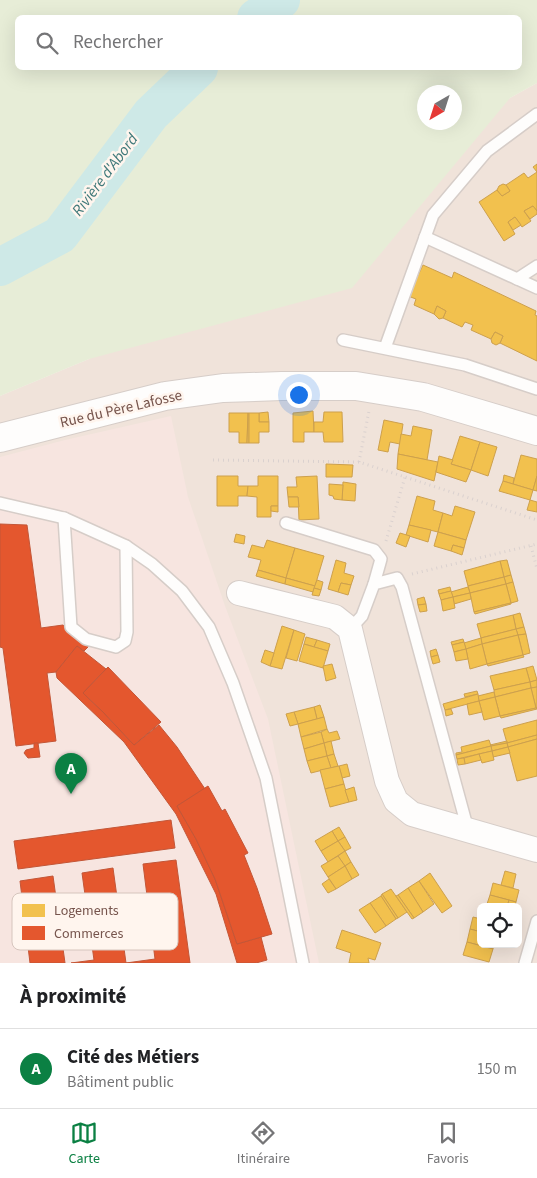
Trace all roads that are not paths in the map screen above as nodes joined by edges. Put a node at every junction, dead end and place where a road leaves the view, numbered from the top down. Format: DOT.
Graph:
graph roads {
  1 [pos="537,114"];
  2 [pos="425,237"];
  3 [pos="537,266"];
  4 [pos="517,279"];
  5 [pos="537,288"];
  6 [pos="343,340"];
  7 [pos="385,348"];
  8 [pos="537,389"];
  9 [pos="537,431"];
  10 [pos="0,438"];
  11 [pos="0,502"];
  12 [pos="64,518"];
  13 [pos="286,523"];
  14 [pos="126,546"];
  15 [pos="374,584"];
  16 [pos="238,593"];
  17 [pos="350,629"];
  18 [pos="468,830"];
  19 [pos="537,852"];
  20 [pos="537,921"];
  21 [pos="303,963"];
  22 [pos="525,963"];
  1 -- 2 [label="lane"];
  2 -- 4 [label="lane"];
  2 -- 7 [label="lane"];
  3 -- 4 [label="lane"];
  4 -- 5 [label="lane"];
  6 -- 7 [label="lane"];
  7 -- 8 [label="lane"];
  9 -- 10 [label="street, Rue du Père Lafosse"];
  11 -- 12 [label="lane"];
  12 -- 14 [label="lane"];
  12 -- 14 [label="lane"];
  13 -- 15 [label="lane"];
  14 -- 21 [label="lane"];
  15 -- 17 [label="lane"];
  15 -- 18 [label="lane"];
  16 -- 17 [label="street"];
  17 -- 18 [label="street"];
  18 -- 19 [label="street"];
  20 -- 22 [label="lane"];
}
